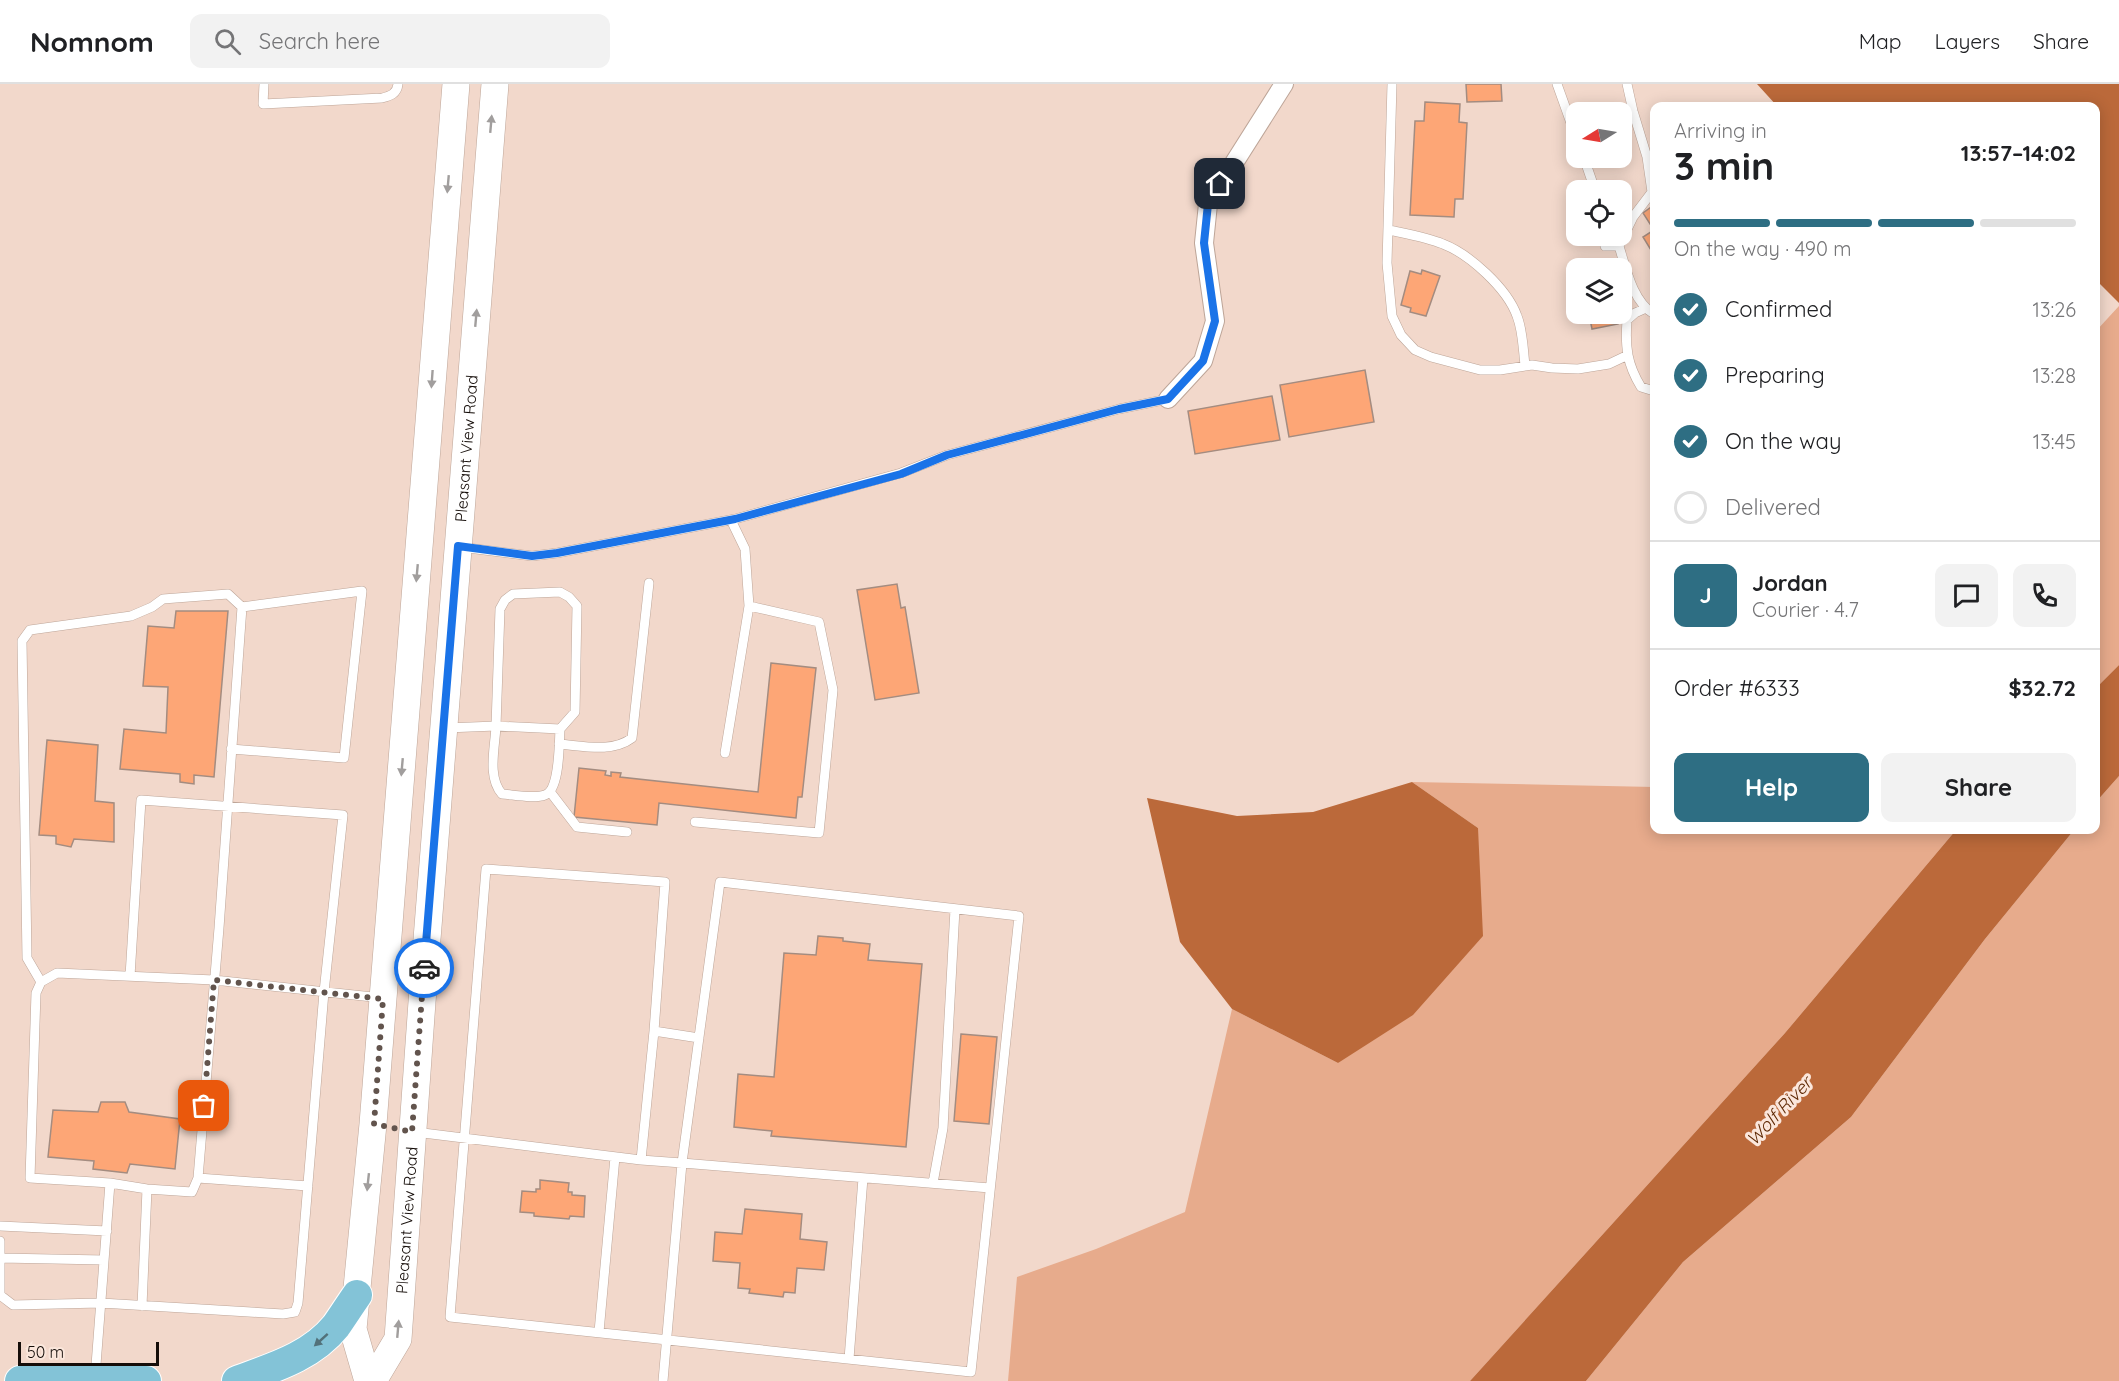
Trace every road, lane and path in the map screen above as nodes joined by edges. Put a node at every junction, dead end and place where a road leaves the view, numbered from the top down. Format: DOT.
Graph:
graph roads {
  1 [pos="264,84"];
  2 [pos="398,84"];
  3 [pos="456,84"];
  4 [pos="495,84"];
  5 [pos="1284,84"];
  6 [pos="1392,84"];
  7 [pos="1557,84"];
  8 [pos="1627,84"];
  9 [pos="1566,109"];
  10 [pos="1650,178"];
  11 [pos="1650,195"];
  12 [pos="1632,219"];
  13 [pos="1389,230"];
  14 [pos="1618,246"];
  15 [pos="1644,309"];
  16 [pos="1650,312"];
  17 [pos="435,346"];
  18 [pos="473,351"];
  19 [pos="1628,355"];
  20 [pos="1525,365"];
  21 [pos="1650,390"];
  22 [pos="1168,399"];
  23 [pos="731,520"];
  24 [pos="458,546"];
  25 [pos="649,583"];
  26 [pos="748,606"];
  27 [pos="242,607"];
  28 [pos="496,726"];
  29 [pos="443,728"];
  30 [pos="560,729"];
  31 [pos="559,744"];
  32 [pos="231,749"];
  33 [pos="725,753"];
  34 [pos="550,793"];
  35 [pos="227,806"];
  36 [pos="695,822"];
  37 [pos="627,832"];
  38 [pos="955,909"];
  39 [pos="130,976"];
  40 [pos="214,980"];
  41 [pos="41,982"];
  42 [pos="324,992"];
  43 [pos="383,999"];
  44 [pos="654,1031"];
  45 [pos="699,1038"];
  46 [pos="374,1124"];
  47 [pos="412,1132"];
  48 [pos="464,1138"];
  49 [pos="615,1156"];
  50 [pos="641,1160"];
  51 [pos="682,1163"];
  52 [pos="198,1178"];
  53 [pos="863,1178"];
  54 [pos="110,1183"];
  55 [pos="933,1183"];
  56 [pos="308,1186"];
  57 [pos="990,1188"];
  58 [pos="147,1189"];
  59 [pos="0,1226"];
  60 [pos="106,1231"];
  61 [pos="0,1241"];
  62 [pos="0,1258"];
  63 [pos="104,1260"];
  64 [pos="0,1295"];
  65 [pos="357,1295"];
  66 [pos="101,1303"];
  67 [pos="142,1305"];
  68 [pos="599,1332"];
  69 [pos="668,1339"];
  70 [pos="849,1359"];
  71 [pos="95,1380"];
  72 [pos="20,1381"];
  73 [pos="146,1381"];
  74 [pos="237,1381"];
  75 [pos="368,1381"];
  76 [pos="373,1381"];
  77 [pos="663,1381"];
  1 -- 2 [label="lane"];
  3 -- 17 [label="main road, one-way"];
  18 -- 4 [label="main road, Pleasant View Road, one-way"];
  5 -- 22 [label="street"];
  6 -- 13 [label="lane"];
  7 -- 9 [label="lane"];
  8 -- 10 [label="lane"];
  11 -- 12 [label="lane"];
  13 -- 20 [label="lane"];
  13 -- 20 [label="lane"];
  14 -- 15 [label="lane"];
  15 -- 16 [label="lane"];
  15 -- 19 [label="lane"];
  17 -- 18 [label="main road"];
  17 -- 43 [label="main road, one-way"];
  18 -- 24 [label="main road, Pleasant View Road"];
  19 -- 20 [label="lane"];
  19 -- 21 [label="lane"];
  22 -- 23 [label="lane"];
  23 -- 24 [label="lane"];
  23 -- 26 [label="lane"];
  24 -- 29 [label="main road, Pleasant View Road"];
  25 -- 31 [label="lane"];
  26 -- 33 [label="lane"];
  26 -- 36 [label="lane"];
  27 -- 32 [label="lane"];
  27 -- 32 [label="lane"];
  27 -- 41 [label="lane"];
  28 -- 29 [label="lane"];
  28 -- 30 [label="lane"];
  28 -- 30 [label="lane"];
  28 -- 34 [label="lane"];
  29 -- 47 [label="main road, Pleasant View Road"];
  30 -- 31 [label="lane"];
  31 -- 34 [label="lane"];
  32 -- 35 [label="lane"];
  34 -- 37 [label="lane"];
  35 -- 39 [label="lane"];
  35 -- 40 [label="lane"];
  35 -- 42 [label="lane"];
  38 -- 45 [label="lane"];
  38 -- 55 [label="lane"];
  38 -- 57 [label="lane"];
  39 -- 40 [label="lane"];
  39 -- 41 [label="lane"];
  40 -- 42 [label="lane"];
  40 -- 52 [label="lane"];
  41 -- 54 [label="lane"];
  42 -- 43 [label="lane"];
  42 -- 56 [label="lane"];
  43 -- 46 [label="main road"];
  44 -- 45 [label="lane"];
  44 -- 48 [label="lane"];
  44 -- 50 [label="lane"];
  45 -- 51 [label="lane"];
  46 -- 47 [label="main road"];
  46 -- 65 [label="main road, one-way"];
  47 -- 48 [label="lane"];
  76 -- 47 [label="main road, Pleasant View Road, one-way"];
  48 -- 49 [label="lane"];
  48 -- 68 [label="lane"];
  49 -- 50 [label="lane"];
  49 -- 68 [label="lane"];
  50 -- 51 [label="lane"];
  51 -- 53 [label="lane"];
  51 -- 69 [label="lane"];
  52 -- 56 [label="lane"];
  52 -- 58 [label="lane"];
  53 -- 55 [label="lane"];
  53 -- 70 [label="lane"];
  54 -- 58 [label="lane"];
  54 -- 60 [label="lane"];
  55 -- 57 [label="lane"];
  56 -- 67 [label="lane"];
  57 -- 70 [label="lane"];
  58 -- 67 [label="lane"];
  59 -- 60 [label="lane"];
  60 -- 63 [label="lane"];
  61 -- 62 [label="lane"];
  62 -- 63 [label="lane"];
  62 -- 64 [label="lane"];
  63 -- 66 [label="lane"];
  64 -- 66 [label="lane"];
  65 -- 74 [label="main road, one-way"];
  65 -- 75 [label="main road"];
  66 -- 67 [label="lane"];
  66 -- 71 [label="lane"];
  68 -- 69 [label="lane"];
  69 -- 70 [label="lane"];
  69 -- 77 [label="lane"];
  71 -- 72 [label="main road"];
  71 -- 73 [label="main road"];
}
